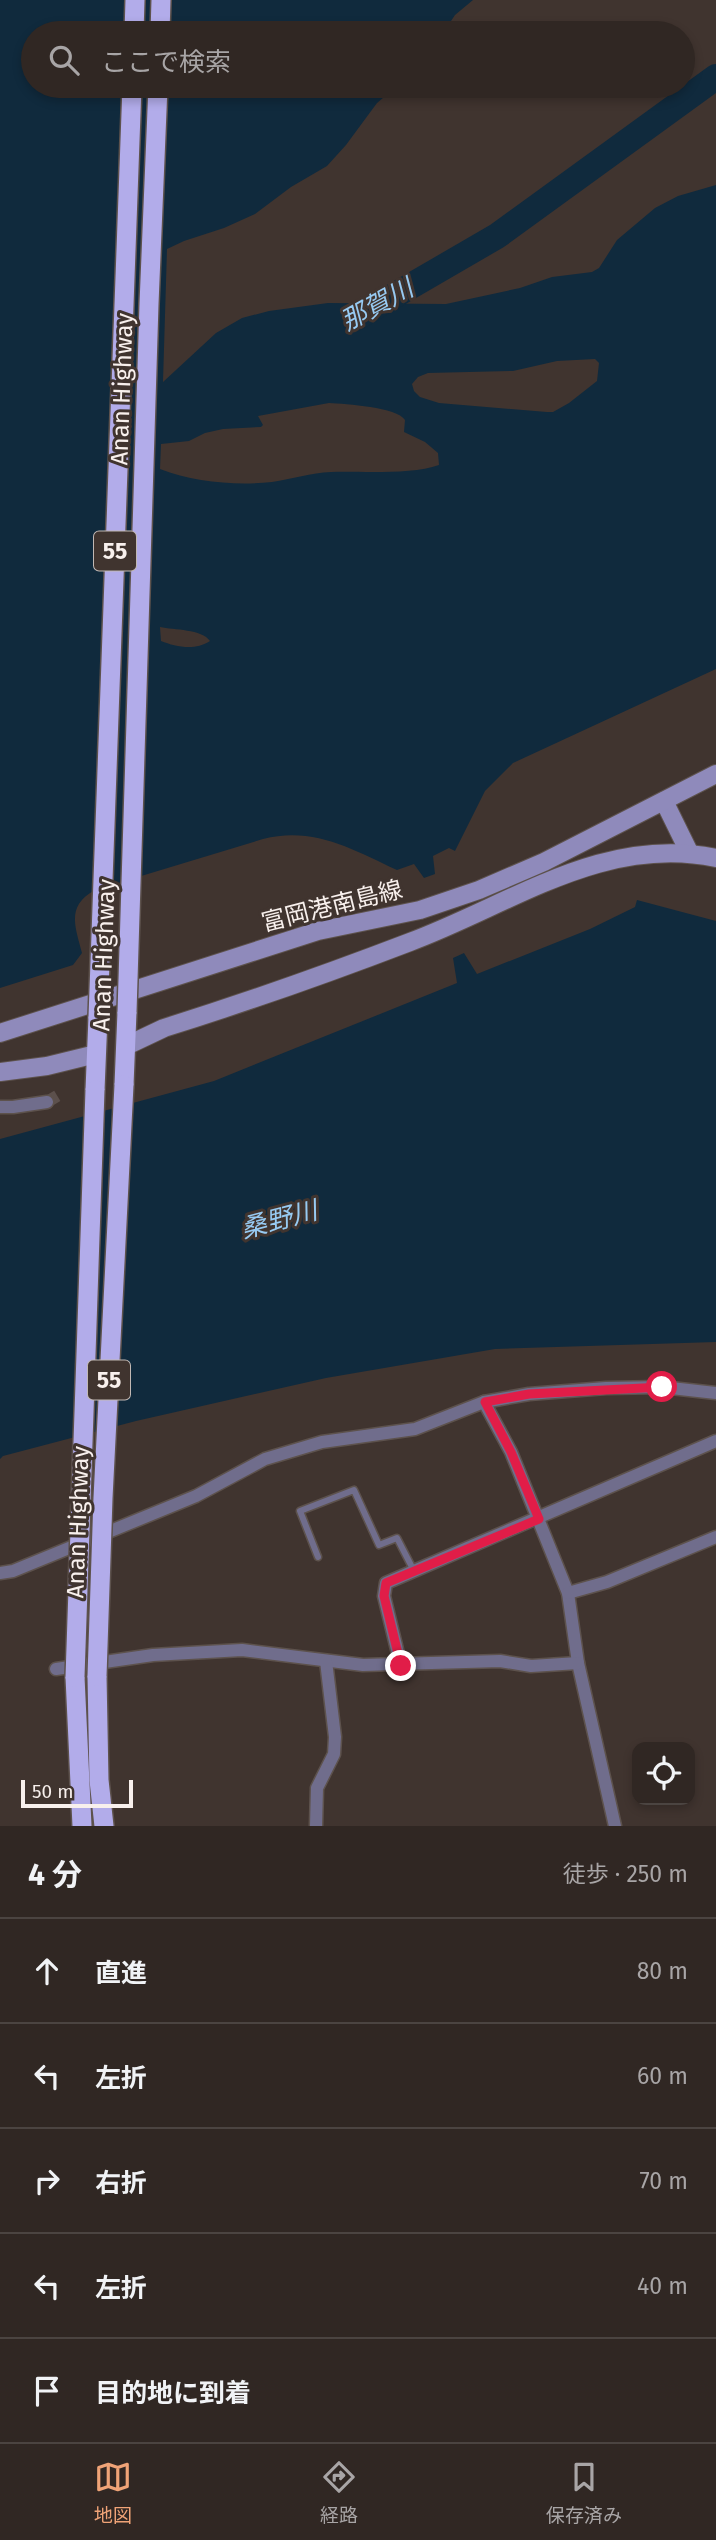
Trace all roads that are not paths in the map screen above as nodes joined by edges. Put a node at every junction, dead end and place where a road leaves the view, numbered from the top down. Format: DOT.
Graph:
graph roads {
  1 [pos="134,0"];
  2 [pos="162,0"];
  3 [pos="134,21"];
  4 [pos="161,21"];
  5 [pos="132,98"];
  6 [pos="158,98"];
  7 [pos="716,774"];
  8 [pos="664,801"];
  9 [pos="689,852"];
  10 [pos="716,858"];
  11 [pos="0,1033"];
  12 [pos="126,1045"];
  13 [pos="96,1054"];
  14 [pos="0,1072"];
  15 [pos="47,1102"];
  16 [pos="0,1107"];
  17 [pos="716,1393"];
  18 [pos="485,1402"];
  19 [pos="716,1441"];
  20 [pos="539,1519"];
  21 [pos="716,1537"];
  22 [pos="318,1557"];
  23 [pos="414,1571"];
  24 [pos="0,1573"];
  25 [pos="568,1593"];
  26 [pos="326,1661"];
  27 [pos="578,1663"];
  28 [pos="401,1666"];
  29 [pos="56,1669"];
  30 [pos="82,1826"];
  31 [pos="104,1826"];
  32 [pos="316,1826"];
  33 [pos="615,1826"];
  1 -- 3 [label="highway"];
  2 -- 4 [label="highway"];
  5 -- 13 [label="highway, Anan Highway / 55, bridge"];
  6 -- 12 [label="highway, Anan Highway / 55, bridge"];
  7 -- 8 [label="main road, 富岡港南島線"];
  8 -- 9 [label="main road"];
  8 -- 11 [label="main road, 富岡港南島線"];
  9 -- 10 [label="main road"];
  9 -- 12 [label="main road"];
  12 -- 31 [label="highway, Anan Highway / 55, bridge"];
  13 -- 14 [label="main road"];
  13 -- 30 [label="highway, Anan Highway / 55, bridge"];
  15 -- 16 [label="street"];
  17 -- 18 [label="street"];
  18 -- 20 [label="street"];
  18 -- 24 [label="street"];
  19 -- 20 [label="street"];
  20 -- 23 [label="street"];
  20 -- 25 [label="street"];
  21 -- 25 [label="street"];
  22 -- 23 [label="lane"];
  23 -- 28 [label="street"];
  25 -- 27 [label="street"];
  26 -- 28 [label="street"];
  26 -- 29 [label="street"];
  26 -- 32 [label="street"];
  27 -- 28 [label="street"];
  27 -- 33 [label="street"];
}
